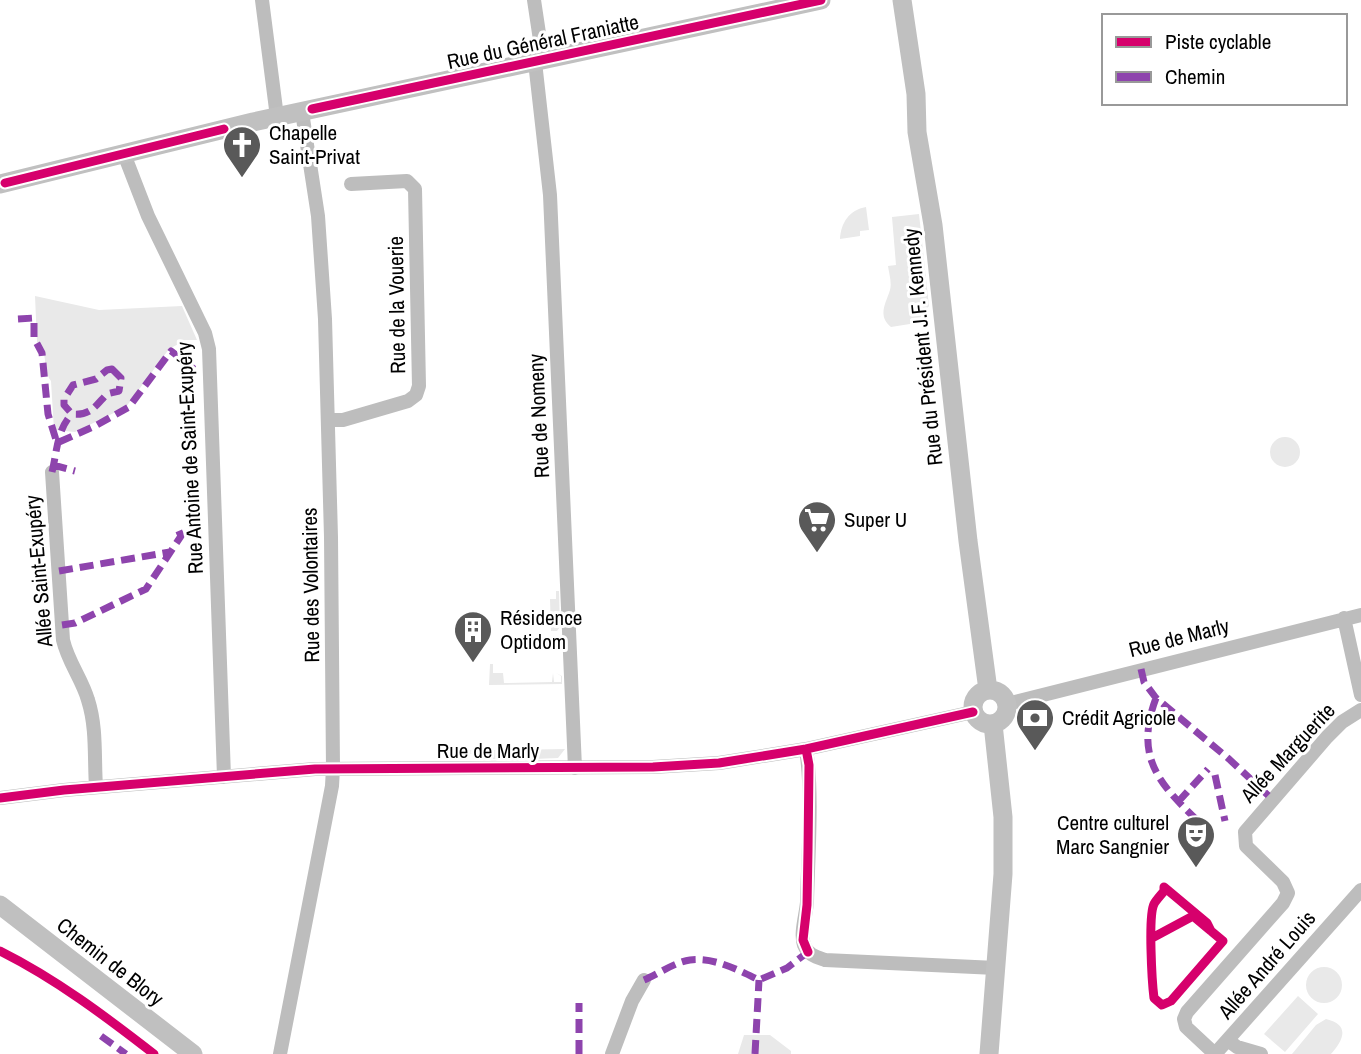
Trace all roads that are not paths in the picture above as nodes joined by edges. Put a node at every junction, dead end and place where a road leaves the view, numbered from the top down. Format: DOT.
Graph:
graph roads {
  1 [pos="262,0"];
  2 [pos="534,0"];
  3 [pos="820,0"];
  4 [pos="902,0"];
  5 [pos="539,61"];
  6 [pos="302,112"];
  7 [pos="277,117"];
  8 [pos="124,154"];
  9 [pos="3,184"];
  10 [pos="351,184"];
  11 [pos="328,420"];
  12 [pos="52,472"];
  13 [pos="1361,615"];
  14 [pos="1344,618"];
  15 [pos="988,690"];
  16 [pos="1361,695"];
  17 [pos="1006,704"];
  18 [pos="1361,710"];
  19 [pos="973,712"];
  20 [pos="993,724"];
  21 [pos="806,749"];
  22 [pos="333,768"];
  23 [pos="575,768"];
  24 [pos="224,777"];
  25 [pos="96,787"];
  26 [pos="0,799"];
  27 [pos="1361,890"];
  28 [pos="0,905"];
  29 [pos="996,968"];
  30 [pos="644,980"];
  31 [pos="1229,1041"];
  32 [pos="192,1054"];
  33 [pos="280,1054"];
  34 [pos="612,1054"];
  35 [pos="989,1054"];
  36 [pos="1215,1054"];
  37 [pos="1261,1054"];
  1 -- 7 [label="street"];
  2 -- 5 [label="street, Rue de Nomeny"];
  3 -- 5 [label="street, Rue du Général Franiatte"];
  4 -- 15 [label="street, Rue du Président J.F. Kennedy"];
  5 -- 6 [label="street, Rue du Général Franiatte"];
  5 -- 23 [label="street, Rue de Nomeny"];
  6 -- 7 [label="street, Rue du Général Franiatte"];
  6 -- 11 [label="street, Rue des Volontaires"];
  7 -- 8 [label="street, Rue du Général Franiatte"];
  8 -- 9 [label="street, Rue du Général Franiatte"];
  8 -- 24 [label="street, Rue Antoine de Saint-Exupéry"];
  10 -- 11 [label="street, Rue de la Vouerie"];
  11 -- 22 [label="street, Rue des Volontaires"];
  12 -- 25 [label="street, Allée Saint-Exupéry"];
  13 -- 14 [label="street, Rue de Marly"];
  14 -- 16 [label="street"];
  14 -- 17 [label="street, Rue de Marly"];
  15 -- 17 [label="street"];
  15 -- 19 [label="street"];
  17 -- 20 [label="street"];
  18 -- 36 [label="street, Allée Marguerite"];
  19 -- 20 [label="street"];
  19 -- 21 [label="street, Rue de Marly"];
  20 -- 29 [label="street"];
  21 -- 23 [label="street, Rue de Marly"];
  21 -- 29 [label="street"];
  22 -- 23 [label="street, Rue de Marly"];
  22 -- 24 [label="street, Rue de Marly"];
  22 -- 33 [label="street, Rue des Volontaires"];
  24 -- 25 [label="street, Rue de Marly"];
  25 -- 26 [label="street, Rue de Marly"];
  27 -- 31 [label="street, Allée André Louis"];
  28 -- 32 [label="street, Chemin de Blory"];
  29 -- 35 [label="street"];
  30 -- 34 [label="street"];
  31 -- 36 [label="street"];
  31 -- 37 [label="street, Allée André Louis"];
}
